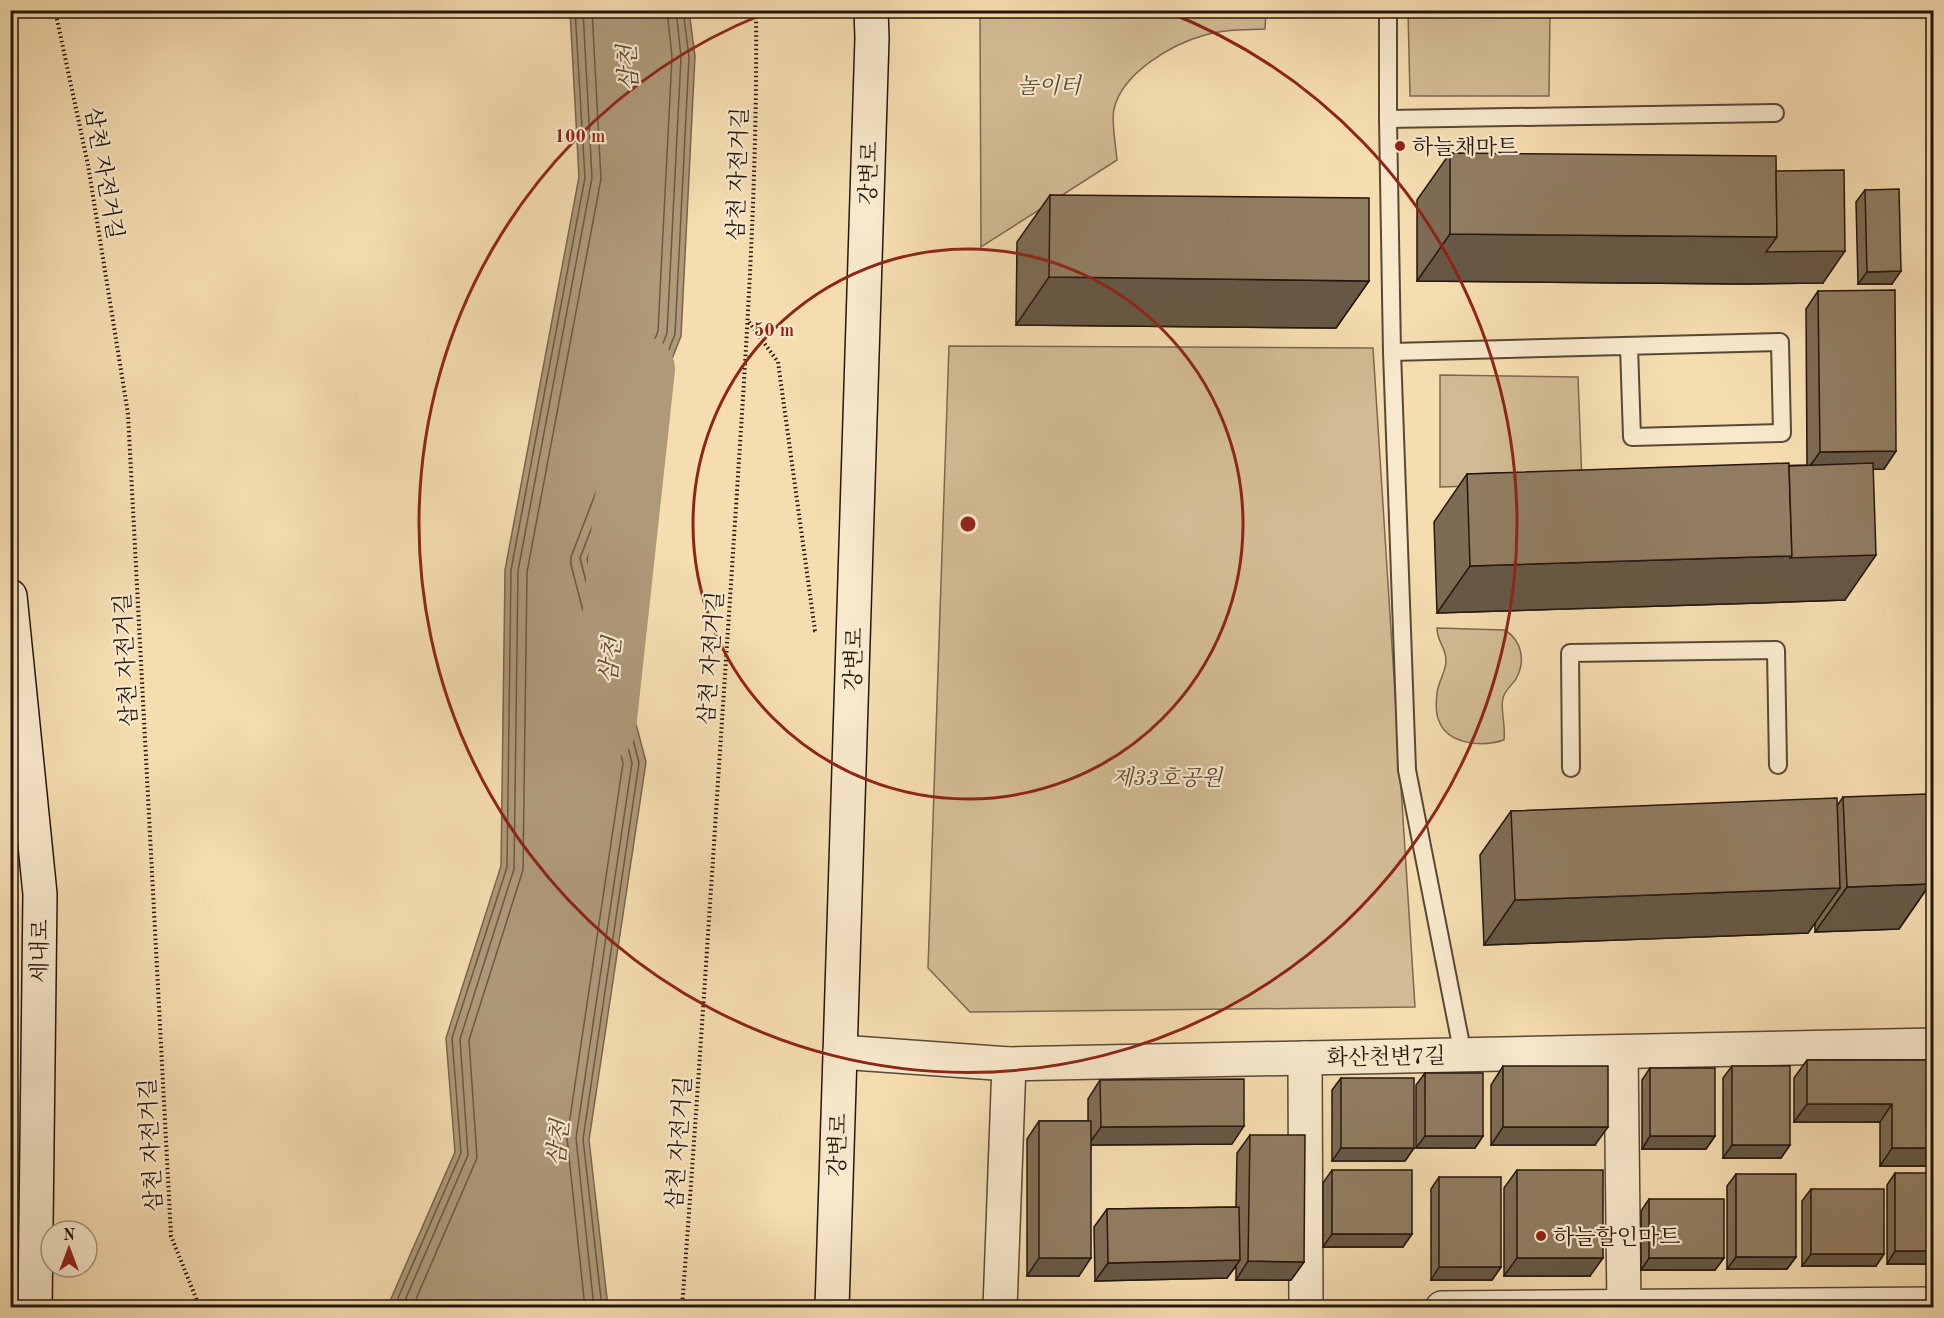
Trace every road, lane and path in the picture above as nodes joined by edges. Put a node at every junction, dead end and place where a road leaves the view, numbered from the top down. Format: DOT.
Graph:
graph roads {
  1 [pos="55,10"];
  2 [pos="756,10"];
  3 [pos="871,10"];
  4 [pos="1388,10"];
  5 [pos="1774,113"];
  6 [pos="1388,119"];
  7 [pos="749,322"];
  8 [pos="1629,346"];
  9 [pos="1392,352"];
  10 [pos="10,596"];
  11 [pos="854,647"];
  12 [pos="1778,765"];
  13 [pos="1571,768"];
  14 [pos="1934,1045"];
  15 [pos="840,1052"];
  16 [pos="1621,1052"];
  17 [pos="1463,1055"];
  18 [pos="1305,1058"];
  19 [pos="1009,1064"];
  20 [pos="1934,1304"];
  21 [pos="1822,1306"];
  22 [pos="1624,1307"];
  23 [pos="35,1308"];
  24 [pos="200,1308"];
  25 [pos="682,1308"];
  26 [pos="832,1308"];
  27 [pos="1000,1308"];
  28 [pos="1306,1308"];
  29 [pos="1442,1308"];
  1 -- 24 [label="path, 삼천 자전거길"];
  2 -- 7 [label="path, 삼천 자전거길"];
  3 -- 11 [label="street, 강변로"];
  4 -- 6 [label="lane"];
  5 -- 6 [label="lane"];
  6 -- 9 [label="lane"];
  7 -- 11 [label="path"];
  7 -- 25 [label="path, 삼천 자전거길"];
  8 -- 8 [label="lane"];
  8 -- 9 [label="lane"];
  9 -- 17 [label="lane"];
  10 -- 23 [label="street, 세내로"];
  11 -- 15 [label="street, 강변로"];
  12 -- 13 [label="lane"];
  14 -- 16 [label="street, 화산천변7길"];
  15 -- 19 [label="street, 화산천변7길"];
  15 -- 26 [label="street, 강변로"];
  16 -- 17 [label="street, 화산천변7길"];
  16 -- 22 [label="street"];
  17 -- 18 [label="street, 화산천변7길"];
  18 -- 19 [label="street, 화산천변7길"];
  18 -- 28 [label="street"];
  19 -- 27 [label="street"];
  20 -- 21 [label="street"];
  21 -- 22 [label="street"];
  22 -- 29 [label="street"];
}
